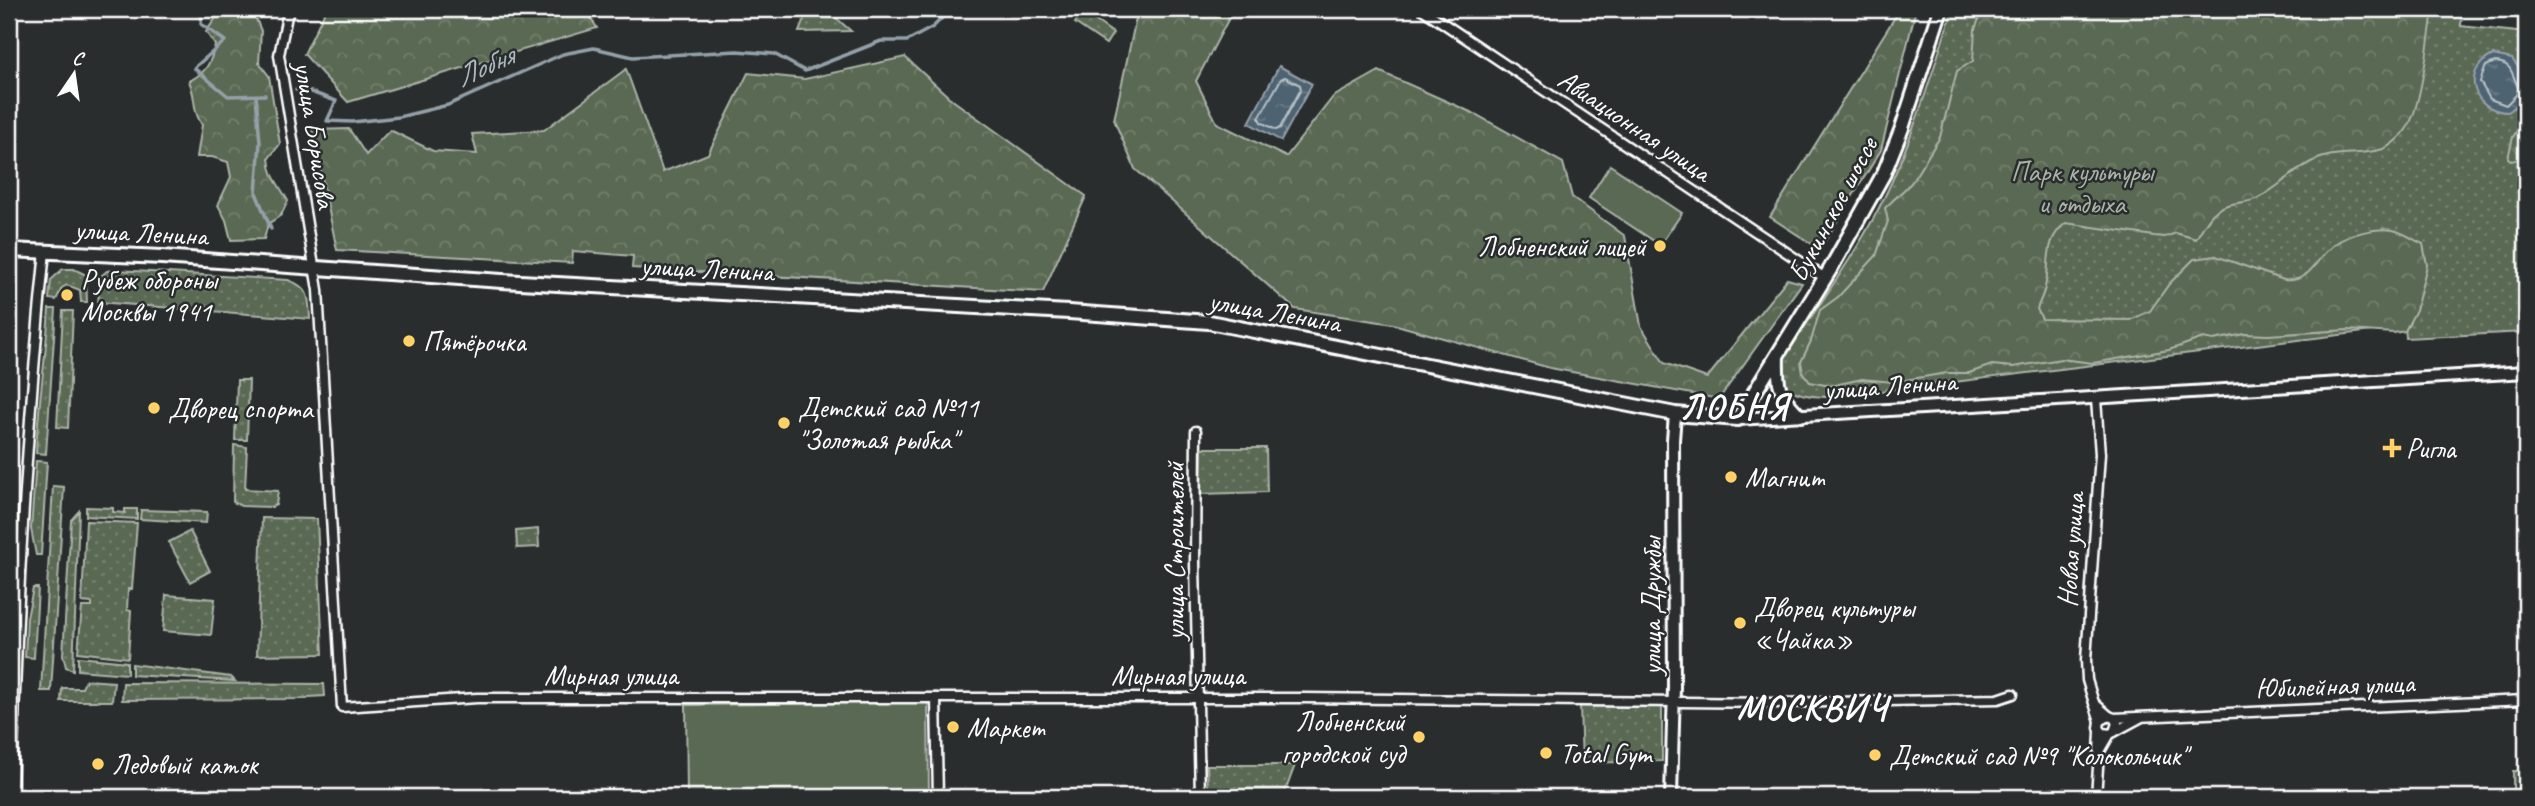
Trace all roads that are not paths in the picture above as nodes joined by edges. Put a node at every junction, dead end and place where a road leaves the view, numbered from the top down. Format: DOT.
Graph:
graph roads {
  1 [pos="290,9"];
  2 [pos="1422,9"];
  3 [pos="1941,9"];
  4 [pos="9,250"];
  5 [pos="45,251"];
  6 [pos="315,269"];
  7 [pos="1825,278"];
  8 [pos="1778,354"];
  9 [pos="2526,372"];
  10 [pos="2096,399"];
  11 [pos="1675,414"];
  12 [pos="1801,416"];
  13 [pos="1738,419"];
  14 [pos="1196,431"];
  15 [pos="2013,694"];
  16 [pos="936,698"];
  17 [pos="1198,698"];
  18 [pos="2526,700"];
  19 [pos="1674,702"];
  20 [pos="2094,703"];
  21 [pos="342,707"];
  22 [pos="2146,715"];
  23 [pos="2111,717"];
  24 [pos="2100,721"];
  25 [pos="2101,731"];
  26 [pos="2112,733"];
  27 [pos="2099,753"];
  28 [pos="12,797"];
  29 [pos="938,797"];
  30 [pos="1200,797"];
  31 [pos="1671,797"];
  32 [pos="2096,797"];
  1 -- 6 [label="street, улица Борисова"];
  2 -- 7 [label="street, Авиационная улица"];
  3 -- 7 [label="main road, Букинское шоссе"];
  4 -- 5 [label="main road, улица Ленина"];
  5 -- 6 [label="main road, улица Ленина"];
  5 -- 28 [label="street"];
  6 -- 11 [label="main road, улица Ленина"];
  6 -- 21 [label="street, улица Борисова"];
  7 -- 8 [label="main road, Букинское шоссе"];
  8 -- 12 [label="street"];
  8 -- 13 [label="main road, Букинское шоссе"];
  9 -- 10 [label="street, улица Ленина"];
  10 -- 12 [label="street, улица Ленина"];
  10 -- 20 [label="street, Новая улица"];
  11 -- 13 [label="main road, улица Ленина"];
  11 -- 19 [label="street, улица Дружбы"];
  12 -- 13 [label="street, улица Ленина"];
  14 -- 17 [label="street, улица Строителей"];
  15 -- 19 [label="street, Мирная улица"];
  16 -- 17 [label="street, Мирная улица"];
  16 -- 21 [label="street, Мирная улица"];
  16 -- 29 [label="street"];
  17 -- 19 [label="street, Мирная улица"];
  17 -- 30 [label="street, улица Строителей"];
  18 -- 22 [label="street, Юбилейная улица"];
  19 -- 31 [label="street, улица Дружбы"];
  20 -- 23 [label="street"];
  20 -- 24 [label="street, Новая улица"];
  22 -- 23 [label="street, Юбилейная улица"];
  22 -- 26 [label="street"];
  23 -- 24 [label="street"];
  23 -- 26 [label="street"];
  24 -- 25 [label="street, Новая улица"];
  25 -- 26 [label="street"];
  25 -- 27 [label="street, Новая улица"];
  26 -- 27 [label="street"];
  27 -- 32 [label="street"];
}
